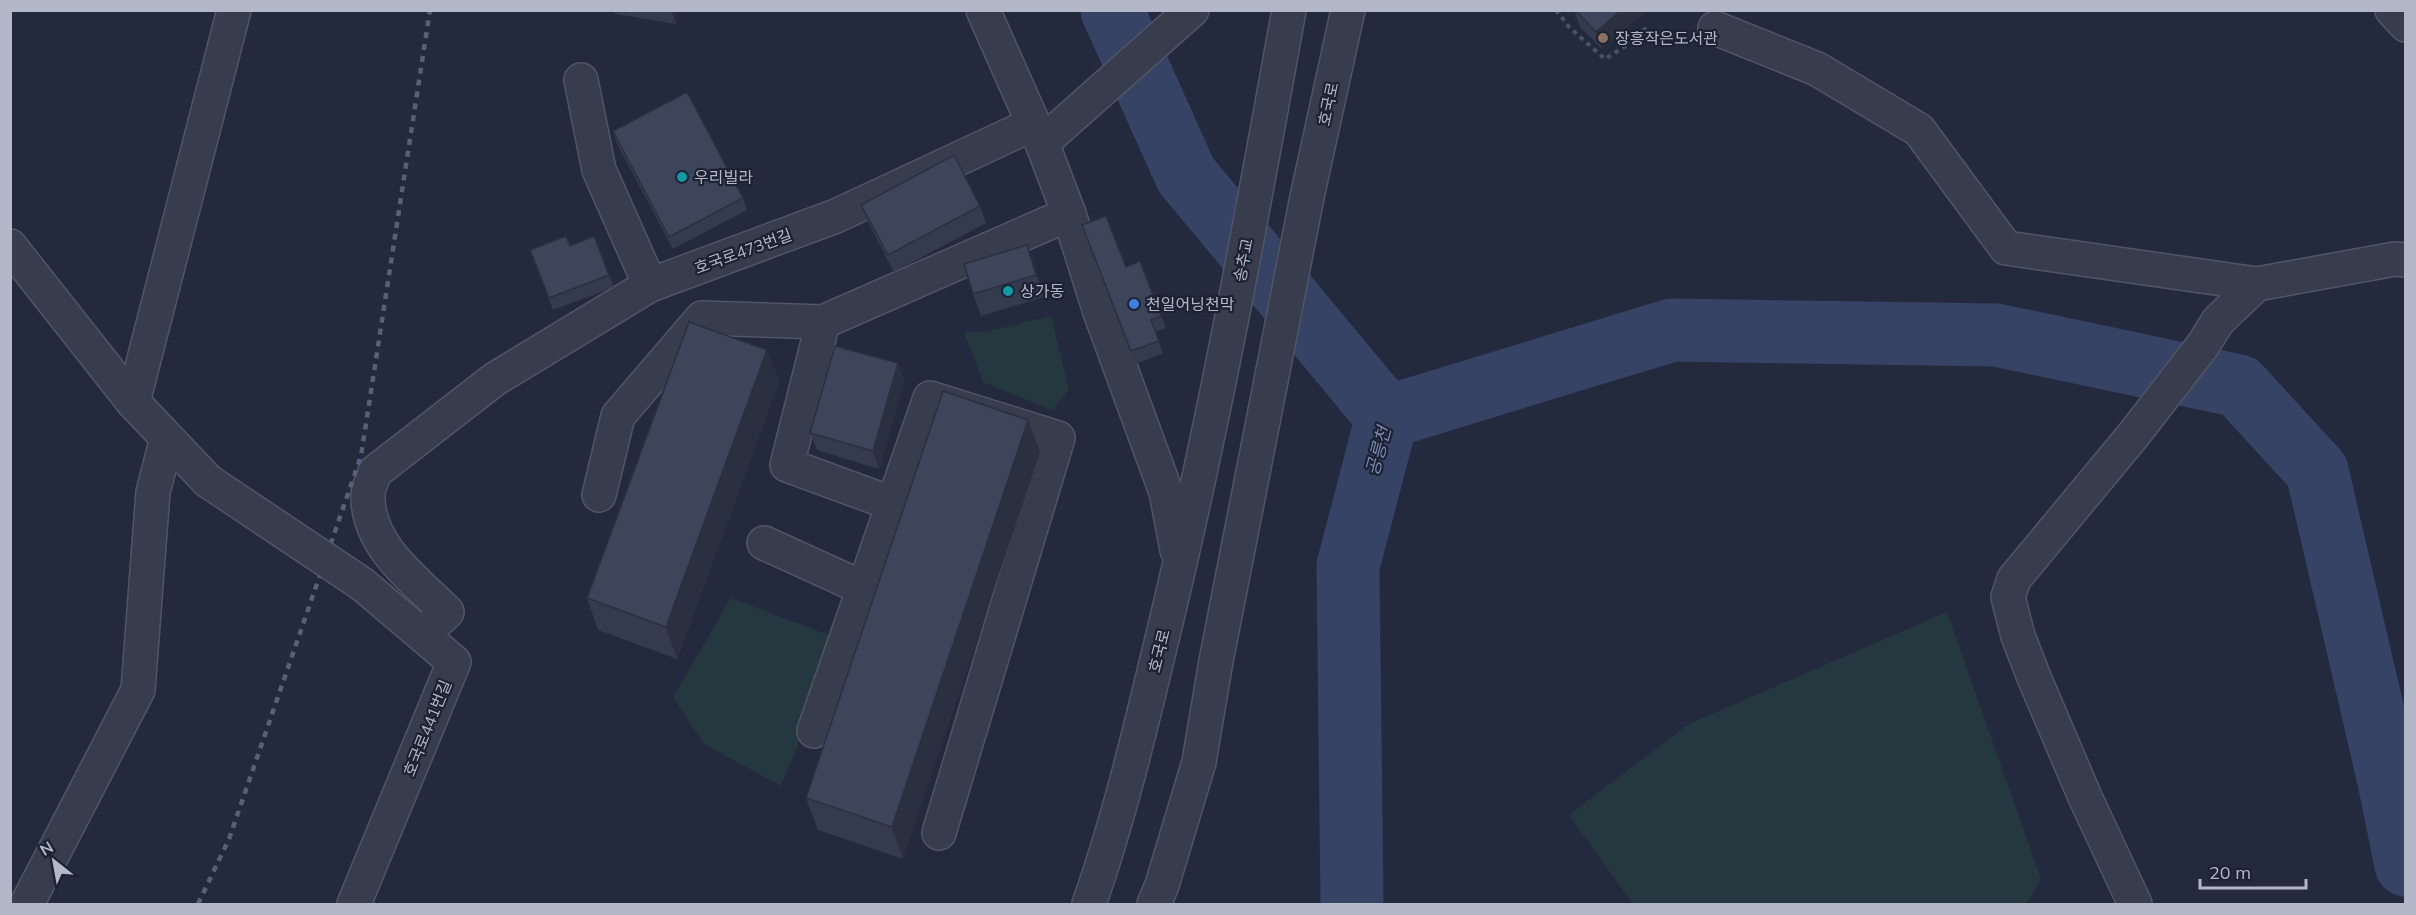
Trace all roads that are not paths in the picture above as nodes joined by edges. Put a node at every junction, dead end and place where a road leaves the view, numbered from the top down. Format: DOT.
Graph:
graph roads {
  1 [pos="234,10"];
  2 [pos="983,10"];
  3 [pos="1192,10"];
  4 [pos="1289,10"];
  5 [pos="1348,10"];
  6 [pos="2392,10"];
  7 [pos="2406,25"];
  8 [pos="1716,28"];
  9 [pos="581,80"];
  10 [pos="1037,133"];
  11 [pos="1069,214"];
  12 [pos="10,246"];
  13 [pos="2406,260"];
  14 [pos="2258,284"];
  15 [pos="650,285"];
  16 [pos="823,322"];
  17 [pos="1216,393"];
  18 [pos="133,402"];
  19 [pos="167,438"];
  20 [pos="599,495"];
  21 [pos="893,504"];
  22 [pos="764,543"];
  23 [pos="1180,565"];
  24 [pos="863,588"];
  25 [pos="423,634"];
  26 [pos="814,731"];
  27 [pos="939,833"];
  28 [pos="27,904"];
  29 [pos="354,904"];
  30 [pos="1089,904"];
  31 [pos="1154,904"];
  32 [pos="2135,904"];
  1 -- 18 [label="street"];
  2 -- 10 [label="street"];
  3 -- 10 [label="street, 호국로473번길"];
  4 -- 17 [label="street, 송추교"];
  5 -- 31 [label="street, 호국로"];
  6 -- 7 [label="street"];
  8 -- 14 [label="street"];
  9 -- 15 [label="street"];
  10 -- 11 [label="street"];
  10 -- 15 [label="street, 호국로473번길"];
  11 -- 16 [label="street"];
  11 -- 23 [label="street"];
  12 -- 18 [label="street"];
  13 -- 14 [label="street"];
  14 -- 32 [label="street"];
  15 -- 25 [label="street, 호국로473번길"];
  16 -- 20 [label="street"];
  16 -- 21 [label="street"];
  17 -- 23 [label="street, 호국로"];
  18 -- 19 [label="street"];
  19 -- 25 [label="street, 호국로441번길, bridge"];
  19 -- 28 [label="street"];
  21 -- 24 [label="street"];
  21 -- 27 [label="street"];
  22 -- 24 [label="street"];
  23 -- 30 [label="street, 호국로"];
  24 -- 26 [label="street"];
  25 -- 29 [label="street, 호국로441번길"];
}
